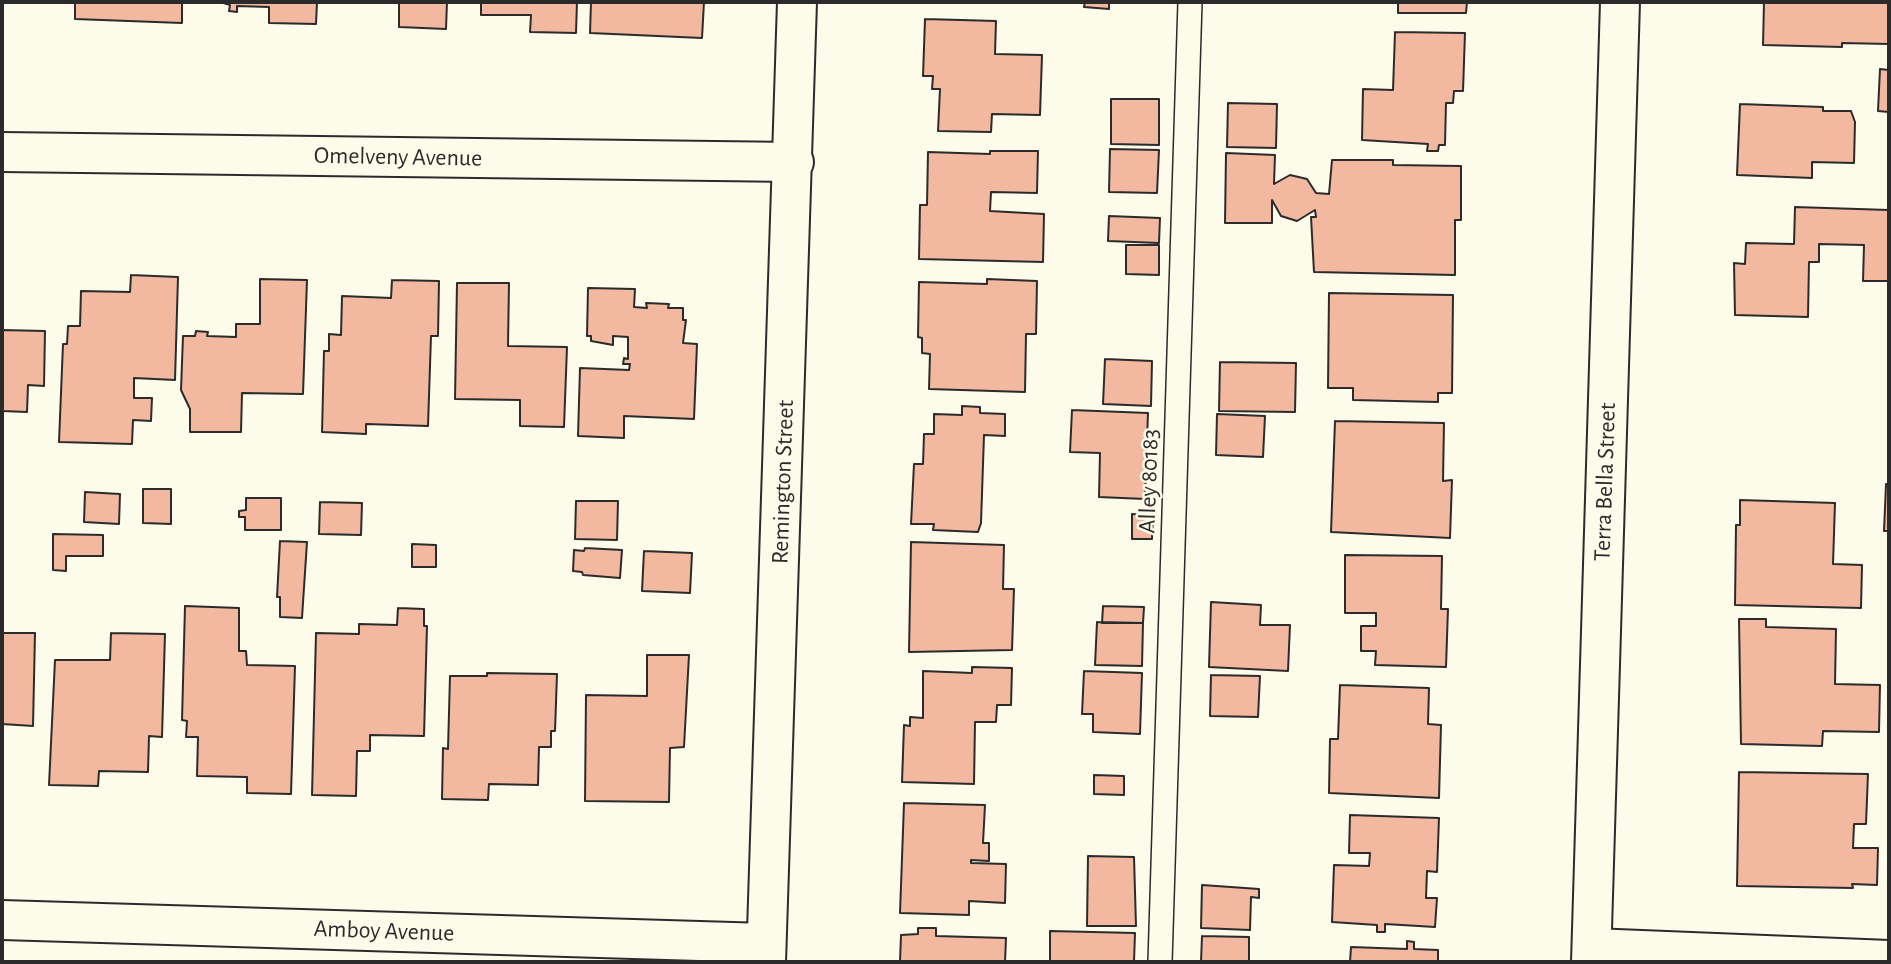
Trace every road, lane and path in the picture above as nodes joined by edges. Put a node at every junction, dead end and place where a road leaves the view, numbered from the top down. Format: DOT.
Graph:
graph roads {
  1 [pos="797,2"];
  2 [pos="1191,2"];
  3 [pos="1620,2"];
  4 [pos="2,152"];
  5 [pos="794,162"];
  6 [pos="2,920"];
  7 [pos="766,953"];
  8 [pos="1591,955"];
  9 [pos="1889,960"];
  10 [pos="1160,962"];
  1 -- 5 [label="street, Remington Street"];
  2 -- 10 [label="lane, Alley 80183"];
  3 -- 8 [label="street, Terra Bella Street"];
  4 -- 5 [label="street, Omelveny Avenue"];
  5 -- 7 [label="street, Remington Street"];
  6 -- 7 [label="street, Amboy Avenue"];
  8 -- 9 [label="street"];
}
